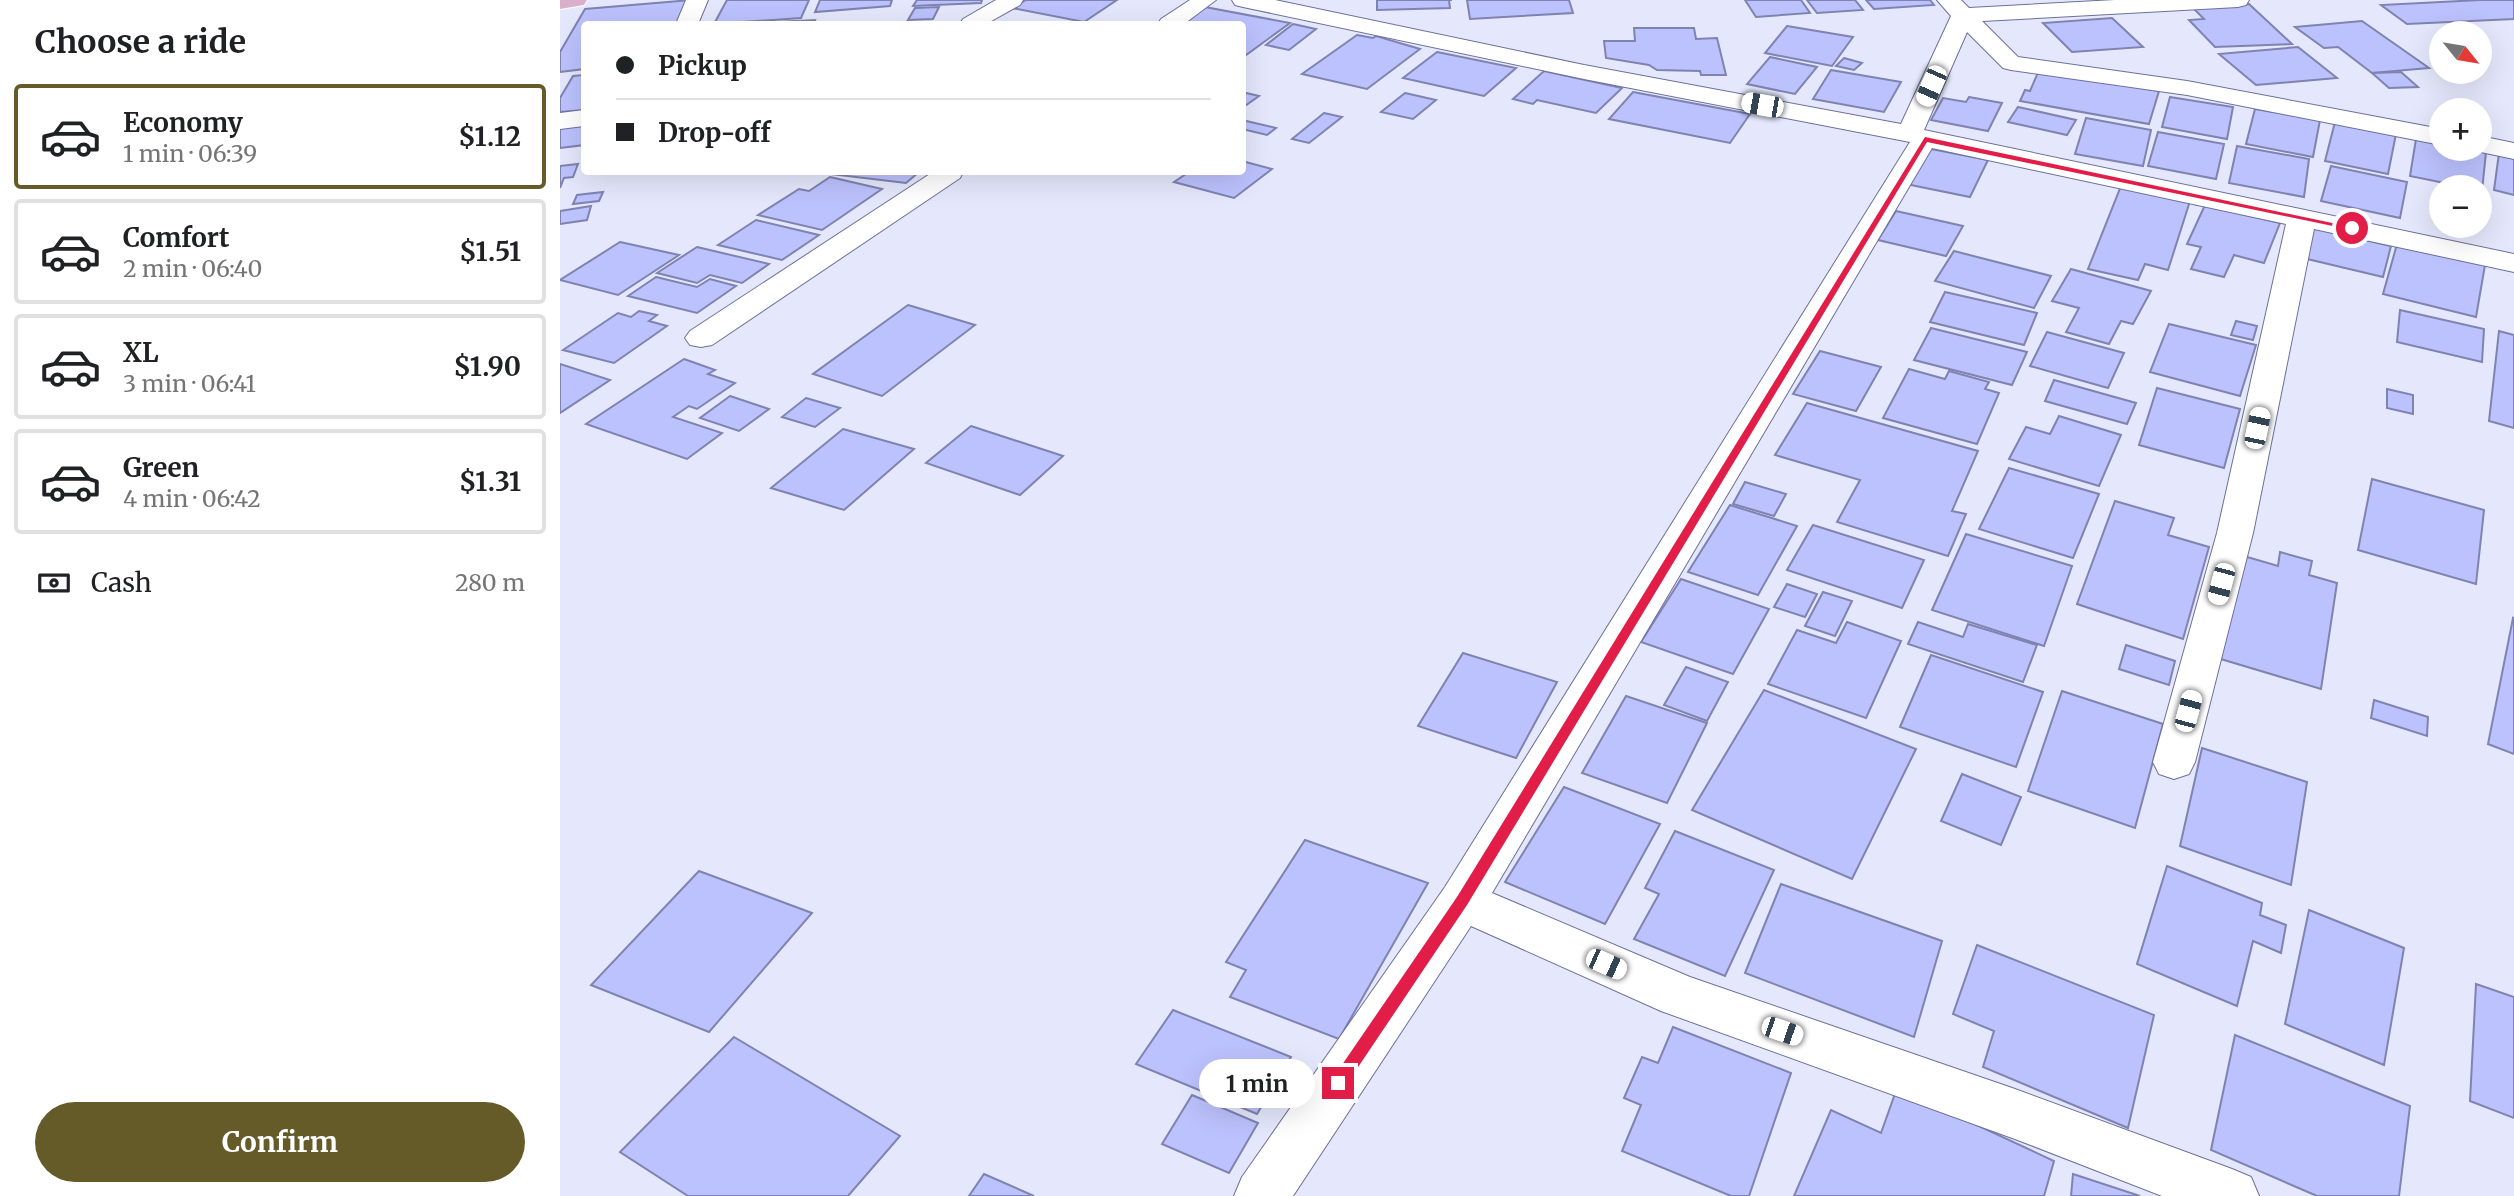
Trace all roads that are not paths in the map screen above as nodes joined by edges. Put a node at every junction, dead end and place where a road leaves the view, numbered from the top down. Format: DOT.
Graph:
graph roads {
  1 [pos="576,0"];
  2 [pos="697,0"];
  3 [pos="1012,0"];
  4 [pos="1206,0"];
  5 [pos="1243,0"];
  6 [pos="2238,0"];
  7 [pos="560,2"];
  8 [pos="1955,8"];
  9 [pos="688,21"];
  10 [pos="976,21"];
  11 [pos="1174,21"];
  12 [pos="581,118"];
  13 [pos="560,121"];
  14 [pos="2429,135"];
  15 [pos="1917,136"];
  16 [pos="2492,146"];
  17 [pos="2514,151"];
  18 [pos="946,175"];
  19 [pos="2302,217"];
  20 [pos="2514,262"];
  21 [pos="701,338"];
  22 [pos="2175,762"];
  23 [pos="1462,901"];
  24 [pos="1261,1196"];
  25 [pos="2232,1196"];
  1 -- 7 [label="main road"];
  2 -- 9 [label="street"];
  3 -- 10 [label="street"];
  4 -- 11 [label="street"];
  5 -- 15 [label="street"];
  6 -- 8 [label="street"];
  8 -- 14 [label="street"];
  8 -- 15 [label="street"];
  12 -- 13 [label="street"];
  15 -- 19 [label="street"];
  15 -- 23 [label="street"];
  16 -- 17 [label="street"];
  18 -- 21 [label="street"];
  19 -- 20 [label="street"];
  19 -- 22 [label="street"];
  23 -- 24 [label="street"];
  23 -- 25 [label="street"];
}
